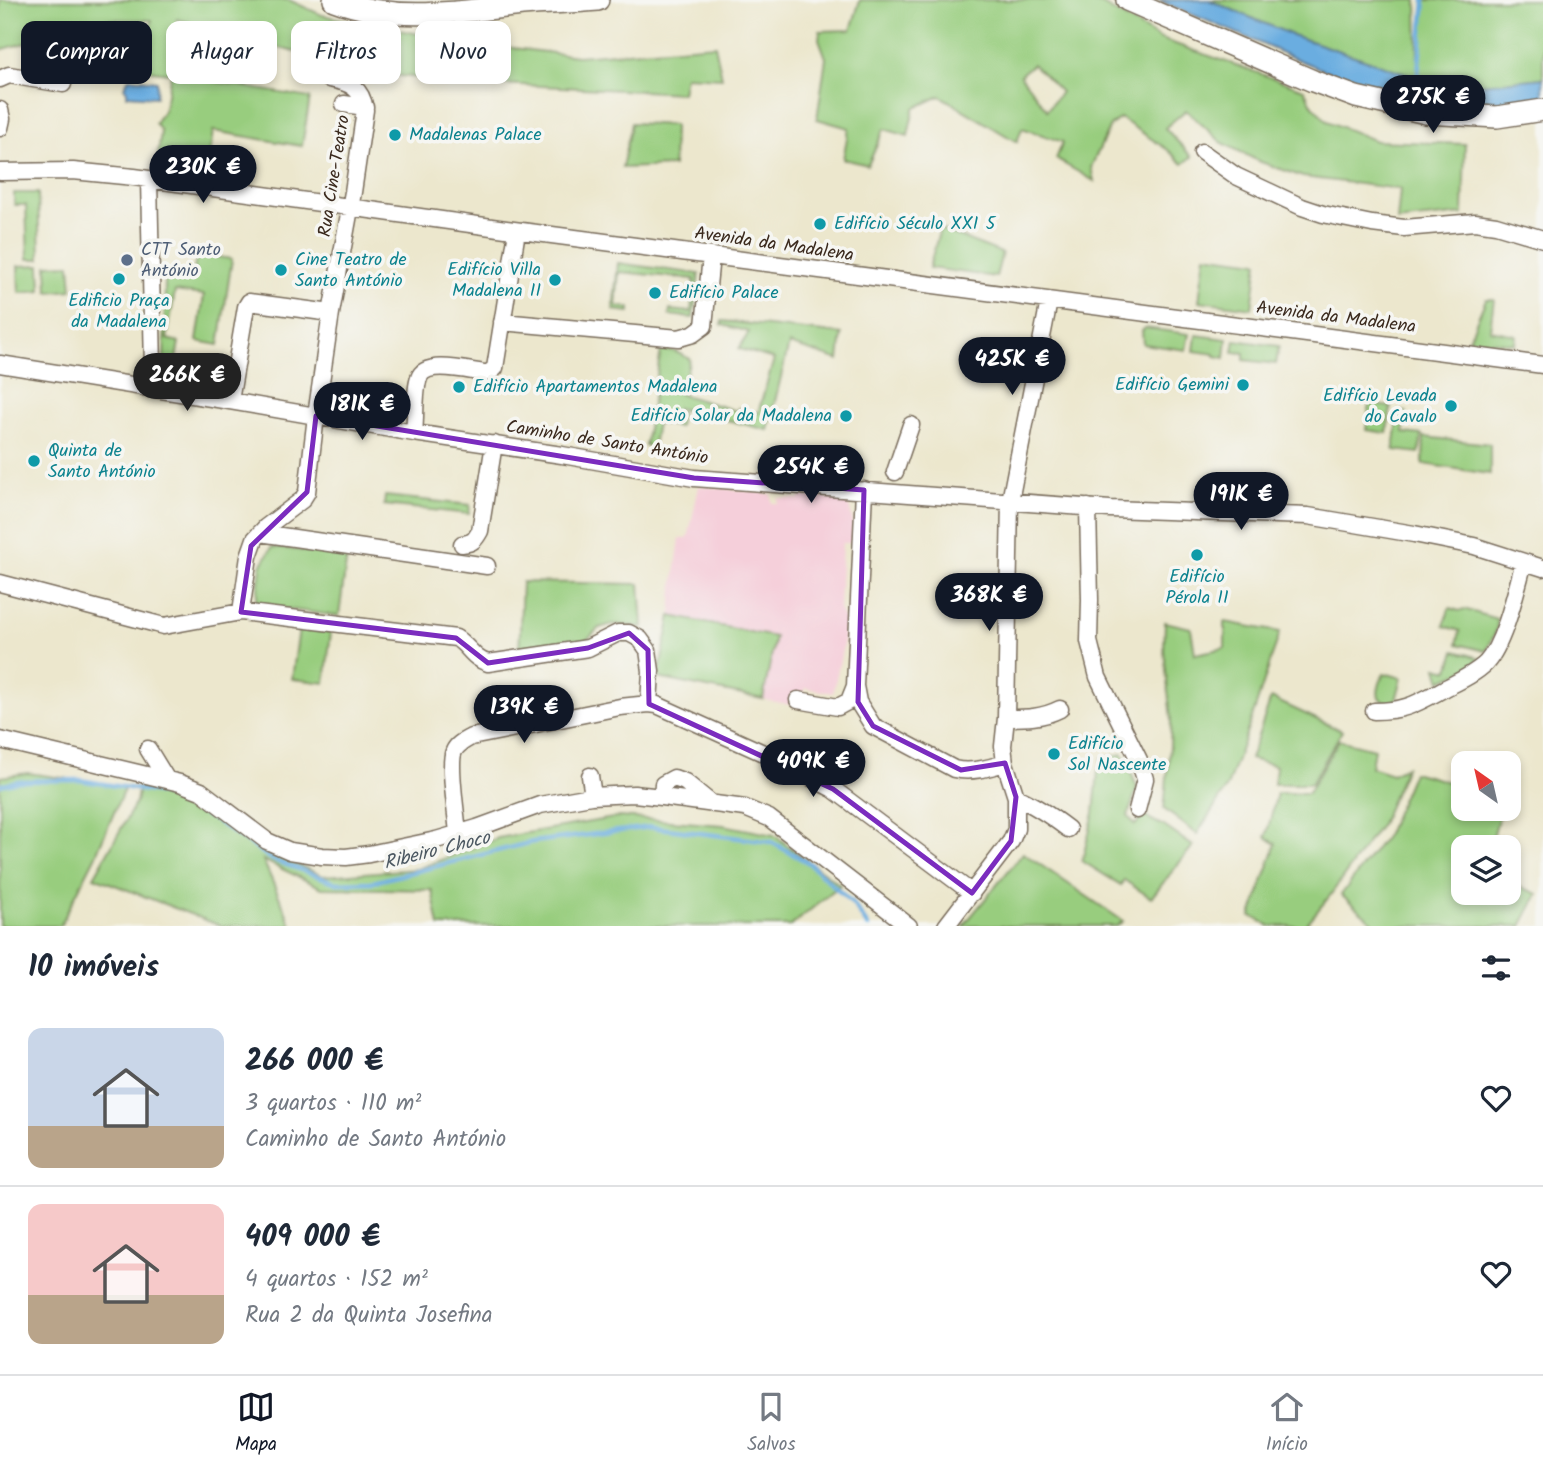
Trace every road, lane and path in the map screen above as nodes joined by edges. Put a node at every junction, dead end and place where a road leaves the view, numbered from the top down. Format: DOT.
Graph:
graph roads {
  1 [pos="598,0"];
  2 [pos="1127,0"];
  3 [pos="337,1"];
  4 [pos="0,79"];
  5 [pos="349,84"];
  6 [pos="63,85"];
  7 [pos="344,104"];
  8 [pos="365,107"];
  9 [pos="0,110"];
  10 [pos="1543,110"];
  11 [pos="0,128"];
  12 [pos="1202,152"];
  13 [pos="0,172"];
  14 [pos="149,179"];
  15 [pos="350,208"];
  16 [pos="517,231"];
  17 [pos="1543,239"];
  18 [pos="711,256"];
  19 [pos="1049,301"];
  20 [pos="331,313"];
  21 [pos="502,322"];
  22 [pos="0,364"];
  23 [pos="1543,365"];
  24 [pos="150,389"];
  25 [pos="230,401"];
  26 [pos="316,416"];
  27 [pos="911,425"];
  28 [pos="414,433"];
  29 [pos="495,444"];
  30 [pos="895,472"];
  31 [pos="864,490"];
  32 [pos="1010,500"];
  33 [pos="1088,507"];
  34 [pos="260,533"];
  35 [pos="462,544"];
  36 [pos="1524,562"];
  37 [pos="486,566"];
  38 [pos="1543,568"];
  39 [pos="0,583"];
  40 [pos="241,612"];
  41 [pos="855,686"];
  42 [pos="798,700"];
  43 [pos="649,704"];
  44 [pos="838,707"];
  45 [pos="528,708"];
  46 [pos="1060,709"];
  47 [pos="1374,711"];
  48 [pos="1003,716"];
  49 [pos="531,725"];
  50 [pos="873,726"];
  51 [pos="2,742"];
  52 [pos="148,749"];
  53 [pos="1005,763"];
  54 [pos="590,776"];
  55 [pos="167,780"];
  56 [pos="593,796"];
  57 [pos="1016,797"];
  58 [pos="1137,810"];
  59 [pos="1068,829"];
  60 [pos="458,834"];
  61 [pos="972,893"];
  62 [pos="909,926"];
  63 [pos="946,926"];
  1 -- 3 [label="main road"];
  2 -- 10 [label="main road"];
  4 -- 6 [label="street"];
  5 -- 8 [label="street, Rua Cine-Teatro"];
  7 -- 8 [label="street, Rua Cine-Teatro"];
  8 -- 15 [label="street, Rua Cine-Teatro"];
  9 -- 11 [label="street"];
  12 -- 17 [label="street"];
  13 -- 14 [label="street, Avenida da Madalena"];
  14 -- 15 [label="street, Avenida da Madalena"];
  14 -- 24 [label="street"];
  15 -- 16 [label="street, Avenida da Madalena"];
  15 -- 20 [label="street, Rua Cine-Teatro"];
  16 -- 18 [label="street, Avenida da Madalena"];
  16 -- 21 [label="street"];
  18 -- 19 [label="street, Avenida da Madalena"];
  18 -- 21 [label="street"];
  19 -- 23 [label="street, Avenida da Madalena"];
  19 -- 32 [label="street"];
  20 -- 25 [label="street"];
  20 -- 26 [label="street, Rua Cine-Teatro"];
  21 -- 28 [label="street"];
  22 -- 24 [label="street, Caminho de Santo António"];
  24 -- 25 [label="street, Caminho de Santo António"];
  25 -- 26 [label="street, Caminho de Santo António"];
  26 -- 28 [label="street, Caminho de Santo António"];
  26 -- 34 [label="street, Rua Cine-Teatro"];
  27 -- 30 [label="street"];
  28 -- 29 [label="street, Caminho de Santo António"];
  29 -- 31 [label="street, Caminho de Santo António"];
  29 -- 35 [label="street"];
  31 -- 32 [label="street, Caminho de Santo António"];
  31 -- 41 [label="street"];
  32 -- 33 [label="street, Caminho de Santo António"];
  32 -- 48 [label="street"];
  33 -- 36 [label="street, Caminho de Santo António"];
  33 -- 58 [label="street"];
  34 -- 37 [label="street"];
  34 -- 40 [label="street"];
  36 -- 38 [label="street, Caminho de Santo António"];
  36 -- 47 [label="street"];
  39 -- 40 [label="street"];
  40 -- 43 [label="street"];
  41 -- 44 [label="street"];
  41 -- 50 [label="street"];
  42 -- 44 [label="street"];
  43 -- 49 [label="street"];
  43 -- 61 [label="street"];
  44 -- 50 [label="street"];
  45 -- 49 [label="street"];
  46 -- 48 [label="street"];
  48 -- 53 [label="street"];
  49 -- 60 [label="street"];
  50 -- 53 [label="street"];
  51 -- 55 [label="street"];
  52 -- 55 [label="street"];
  53 -- 57 [label="street"];
  54 -- 56 [label="street"];
  55 -- 60 [label="street"];
  56 -- 60 [label="street"];
  56 -- 62 [label="street"];
  57 -- 59 [label="street"];
  57 -- 61 [label="street"];
  61 -- 63 [label="street"];
}
